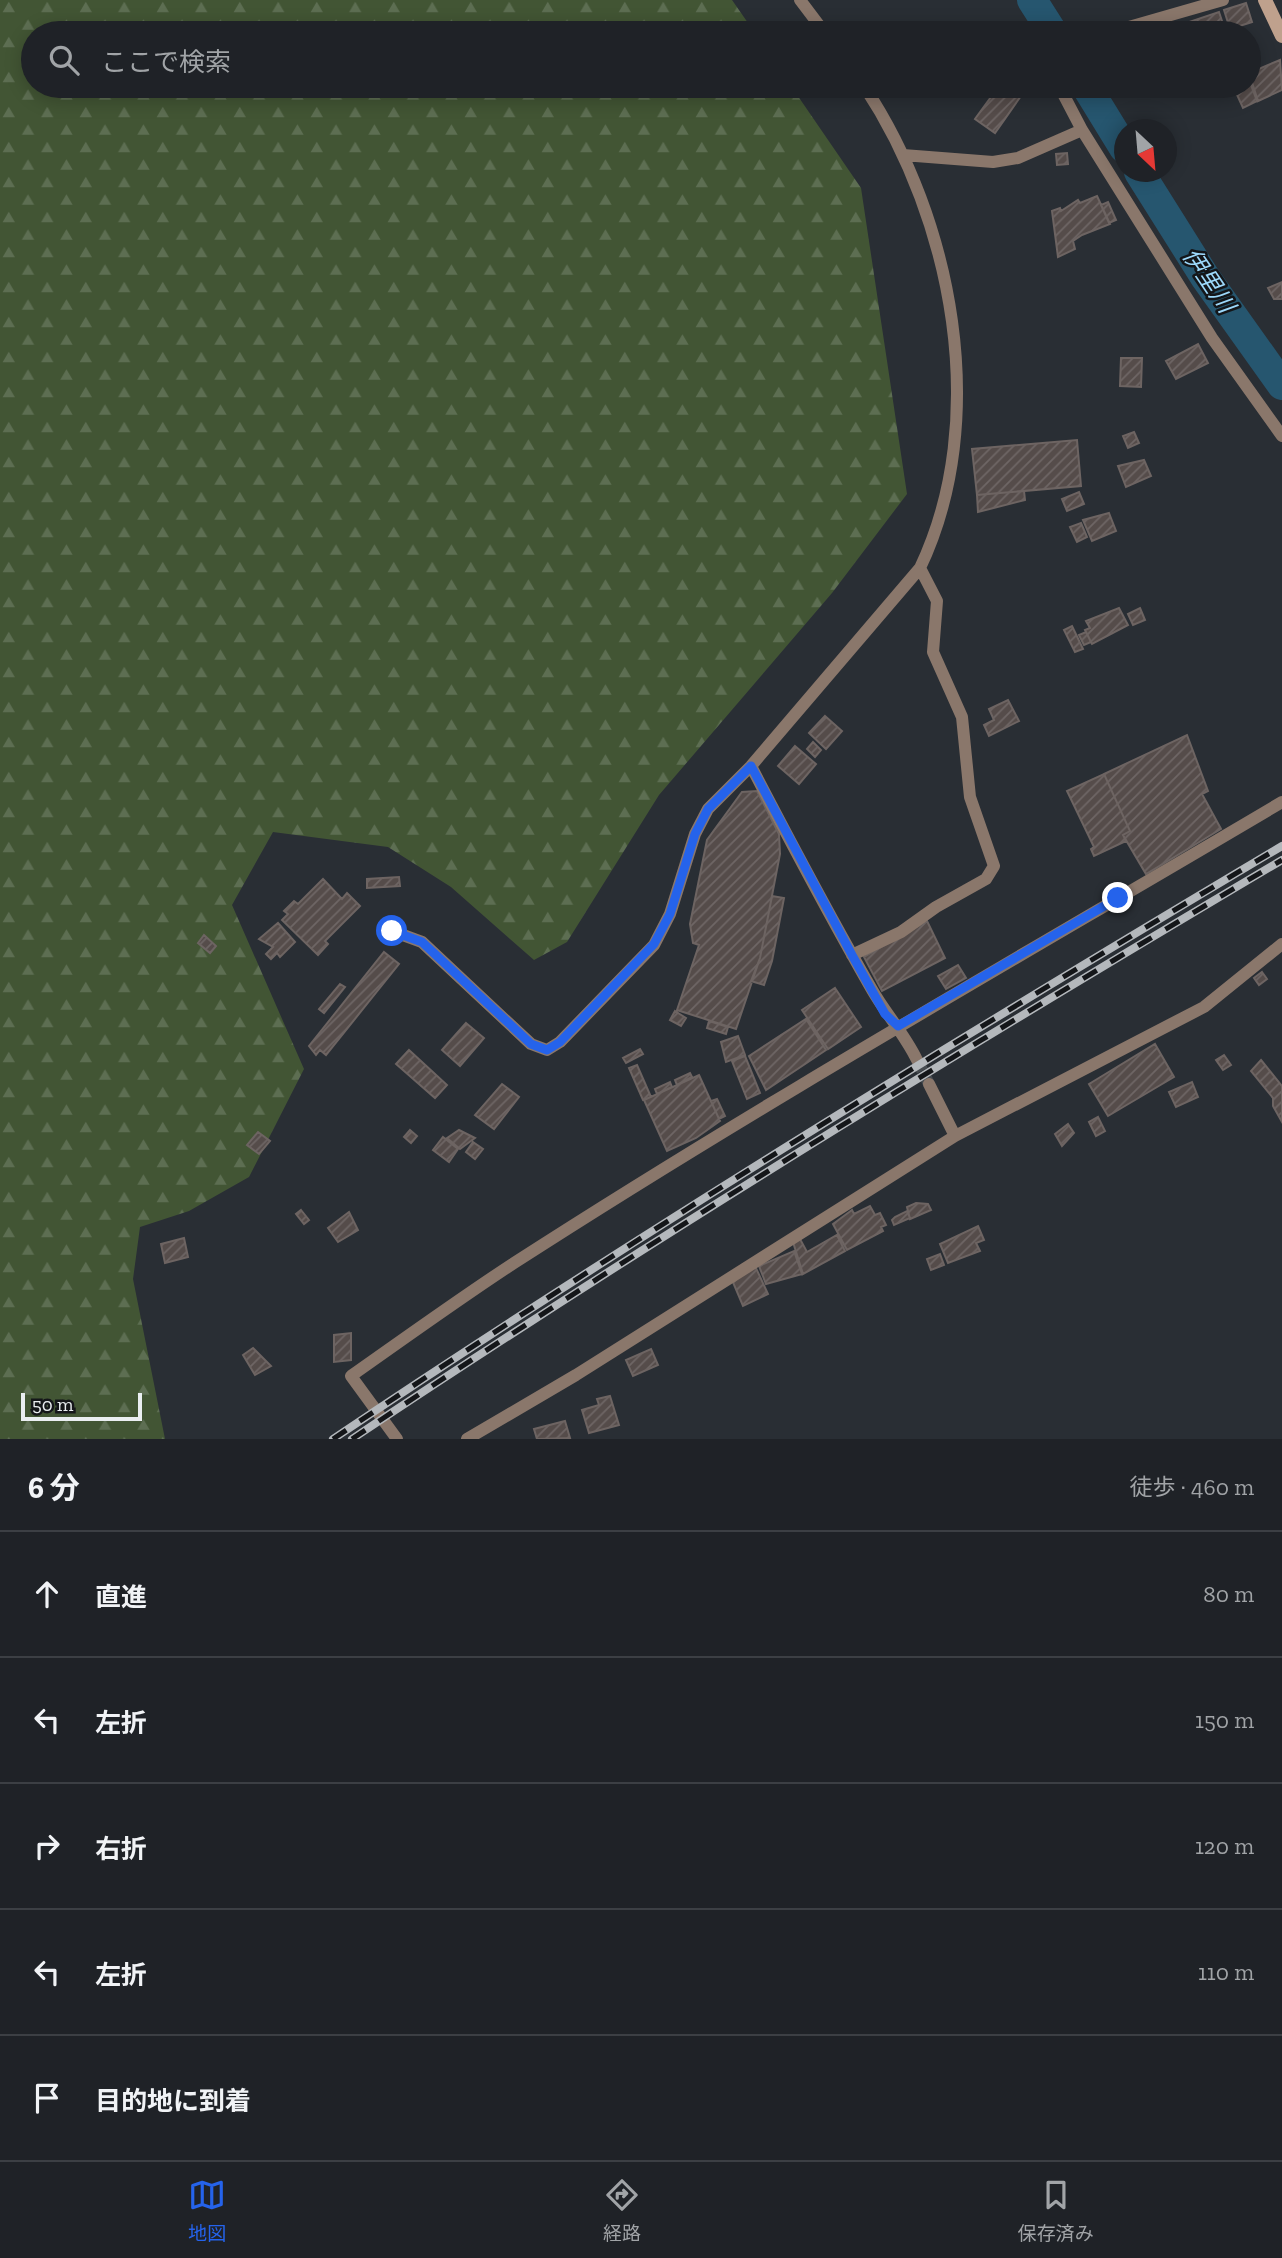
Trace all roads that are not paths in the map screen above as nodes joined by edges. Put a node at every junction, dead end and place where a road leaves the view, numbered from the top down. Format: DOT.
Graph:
graph roads {
  1 [pos="800,0"];
  2 [pos="1223,0"];
  3 [pos="1265,0"];
  4 [pos="816,21"];
  5 [pos="1150,21"];
  6 [pos="1280,27"];
  7 [pos="872,98"];
  8 [pos="1065,98"];
  9 [pos="1082,130"];
  10 [pos="903,155"];
  11 [pos="1282,436"];
  12 [pos="920,568"];
  13 [pos="751,766"];
  14 [pos="1282,802"];
  15 [pos="392,931"];
  16 [pos="1282,944"];
  17 [pos="852,955"];
  18 [pos="898,1026"];
  19 [pos="917,1060"];
  20 [pos="929,1084"];
  21 [pos="955,1136"];
  22 [pos="397,1439"];
  23 [pos="467,1439"];
  1 -- 4 [label="street"];
  2 -- 5 [label="street"];
  3 -- 6 [label="main road"];
  7 -- 10 [label="street"];
  8 -- 9 [label="street"];
  9 -- 10 [label="street"];
  9 -- 11 [label="street"];
  10 -- 12 [label="street"];
  12 -- 13 [label="street"];
  12 -- 17 [label="street"];
  13 -- 15 [label="street"];
  13 -- 17 [label="street"];
  14 -- 18 [label="street"];
  16 -- 21 [label="street"];
  17 -- 18 [label="street"];
  18 -- 19 [label="street"];
  18 -- 22 [label="street"];
  20 -- 21 [label="street"];
  21 -- 23 [label="street"];
}
